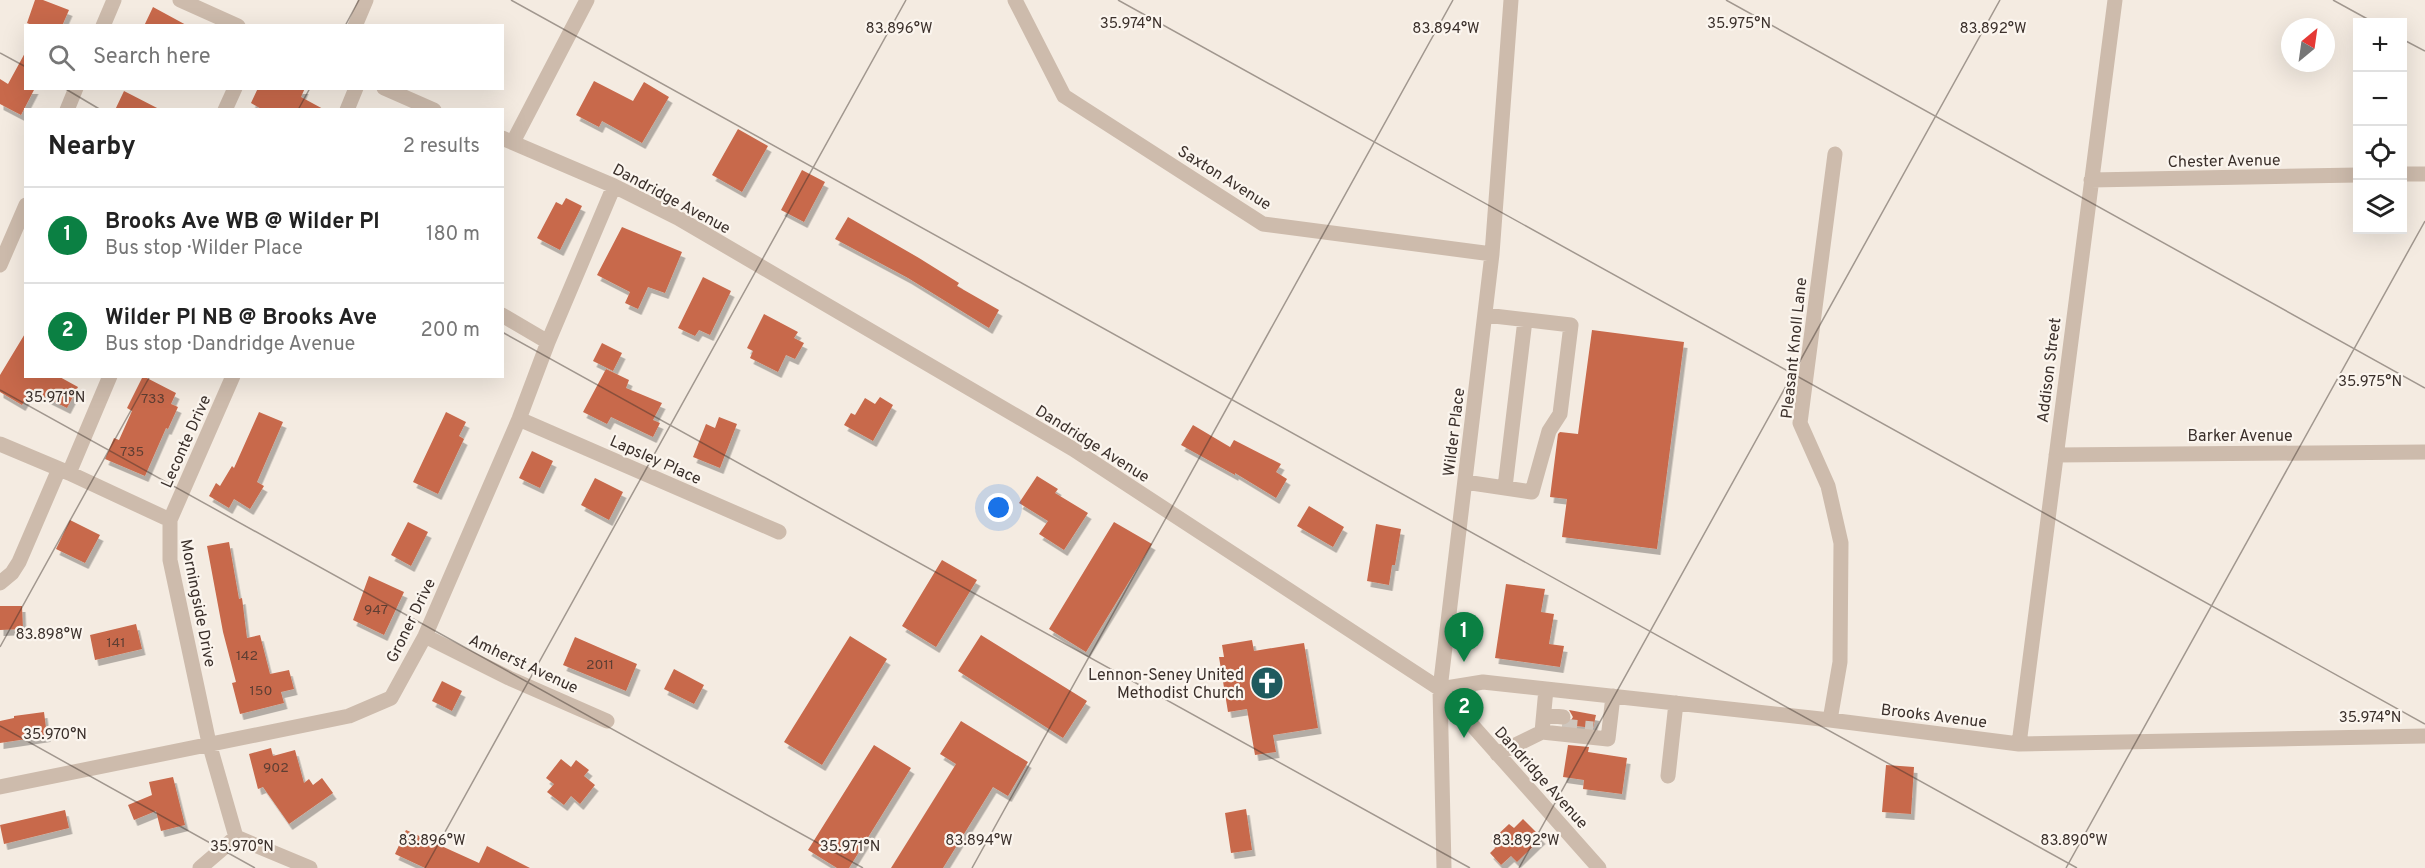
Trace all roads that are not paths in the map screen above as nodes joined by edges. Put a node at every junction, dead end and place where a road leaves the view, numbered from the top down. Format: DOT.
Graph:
graph roads {
  1 [pos="114,0"];
  2 [pos="180,0"];
  3 [pos="366,0"];
  4 [pos="587,0"];
  5 [pos="1015,0"];
  6 [pos="1511,0"];
  7 [pos="2115,0"];
  8 [pos="104,24"];
  9 [pos="234,24"];
  10 [pos="356,24"];
  11 [pos="75,90"];
  12 [pos="234,90"];
  13 [pos="355,90"];
  14 [pos="389,90"];
  15 [pos="68,108"];
  16 [pos="226,108"];
  17 [pos="348,108"];
  18 [pos="429,108"];
  19 [pos="508,140"];
  20 [pos="1835,154"];
  21 [pos="2407,174"];
  22 [pos="2425,174"];
  23 [pos="2353,175"];
  24 [pos="2091,180"];
  25 [pos="614,186"];
  26 [pos="24,210"];
  27 [pos="1492,254"];
  28 [pos="0,265"];
  29 [pos="1485,315"];
  30 [pos="504,316"];
  31 [pos="1525,320"];
  32 [pos="548,342"];
  33 [pos="109,378"];
  34 [pos="232,378"];
  35 [pos="519,419"];
  36 [pos="0,444"];
  37 [pos="2425,452"];
  38 [pos="2056,455"];
  39 [pos="64,471"];
  40 [pos="1465,482"];
  41 [pos="1505,488"];
  42 [pos="170,520"];
  43 [pos="779,532"];
  44 [pos="0,583"];
  45 [pos="425,636"];
  46 [pos="1440,689"];
  47 [pos="1546,689"];
  48 [pos="1613,696"];
  49 [pos="1676,703"];
  50 [pos="1830,720"];
  51 [pos="607,721"];
  52 [pos="1562,722"];
  53 [pos="1543,724"];
  54 [pos="2425,736"];
  55 [pos="209,743"];
  56 [pos="2019,744"];
  57 [pos="1497,754"];
  58 [pos="1668,776"];
  59 [pos="0,787"];
  60 [pos="236,837"];
  61 [pos="200,868"];
  62 [pos="310,868"];
  63 [pos="1444,868"];
  64 [pos="1599,868"];
  1 -- 8 [label="street"];
  2 -- 9 [label="street"];
  3 -- 10 [label="street"];
  4 -- 19 [label="street"];
  5 -- 27 [label="street, Saxton Avenue"];
  6 -- 27 [label="street, Wilder Place"];
  7 -- 24 [label="street, Addison Street"];
  11 -- 15 [label="street"];
  12 -- 16 [label="street"];
  13 -- 17 [label="street"];
  14 -- 18 [label="street"];
  19 -- 25 [label="street, Dandridge Avenue"];
  20 -- 50 [label="street, Pleasant Knoll Lane"];
  21 -- 22 [label="street"];
  23 -- 24 [label="street, Chester Avenue"];
  24 -- 38 [label="street, Addison Street"];
  25 -- 32 [label="street, Groner Drive"];
  25 -- 46 [label="street, Dandridge Avenue"];
  26 -- 28 [label="street"];
  27 -- 29 [label="street, Wilder Place"];
  29 -- 31 [label="street"];
  29 -- 40 [label="street, Wilder Place"];
  30 -- 32 [label="street"];
  31 -- 41 [label="street"];
  31 -- 41 [label="street"];
  32 -- 35 [label="street, Groner Drive"];
  33 -- 39 [label="street"];
  34 -- 42 [label="street, Leconte Drive"];
  35 -- 43 [label="street, Lapsley Place"];
  35 -- 45 [label="street, Groner Drive"];
  36 -- 39 [label="street, Morningside Drive"];
  37 -- 38 [label="street, Barker Avenue"];
  38 -- 56 [label="street, Addison Street"];
  39 -- 42 [label="street, Morningside Drive"];
  39 -- 44 [label="street"];
  40 -- 41 [label="street"];
  40 -- 46 [label="street, Wilder Place"];
  42 -- 55 [label="street, Morningside Drive"];
  45 -- 51 [label="street, Amherst Avenue"];
  45 -- 55 [label="street, Groner Drive"];
  46 -- 47 [label="street, Brooks Avenue"];
  46 -- 57 [label="street, Dandridge Avenue"];
  46 -- 63 [label="street, Wilder Place"];
  47 -- 48 [label="street, Brooks Avenue"];
  47 -- 53 [label="street"];
  48 -- 49 [label="street, Brooks Avenue"];
  48 -- 53 [label="street"];
  49 -- 50 [label="street, Brooks Avenue"];
  49 -- 58 [label="street"];
  50 -- 56 [label="street, Brooks Avenue"];
  52 -- 53 [label="street"];
  53 -- 57 [label="street"];
  54 -- 56 [label="street, Brooks Avenue"];
  55 -- 59 [label="street, Groner Drive"];
  55 -- 60 [label="street, Morningside Drive"];
  57 -- 64 [label="street, Dandridge Avenue"];
  60 -- 61 [label="street"];
  60 -- 62 [label="street"];
}
